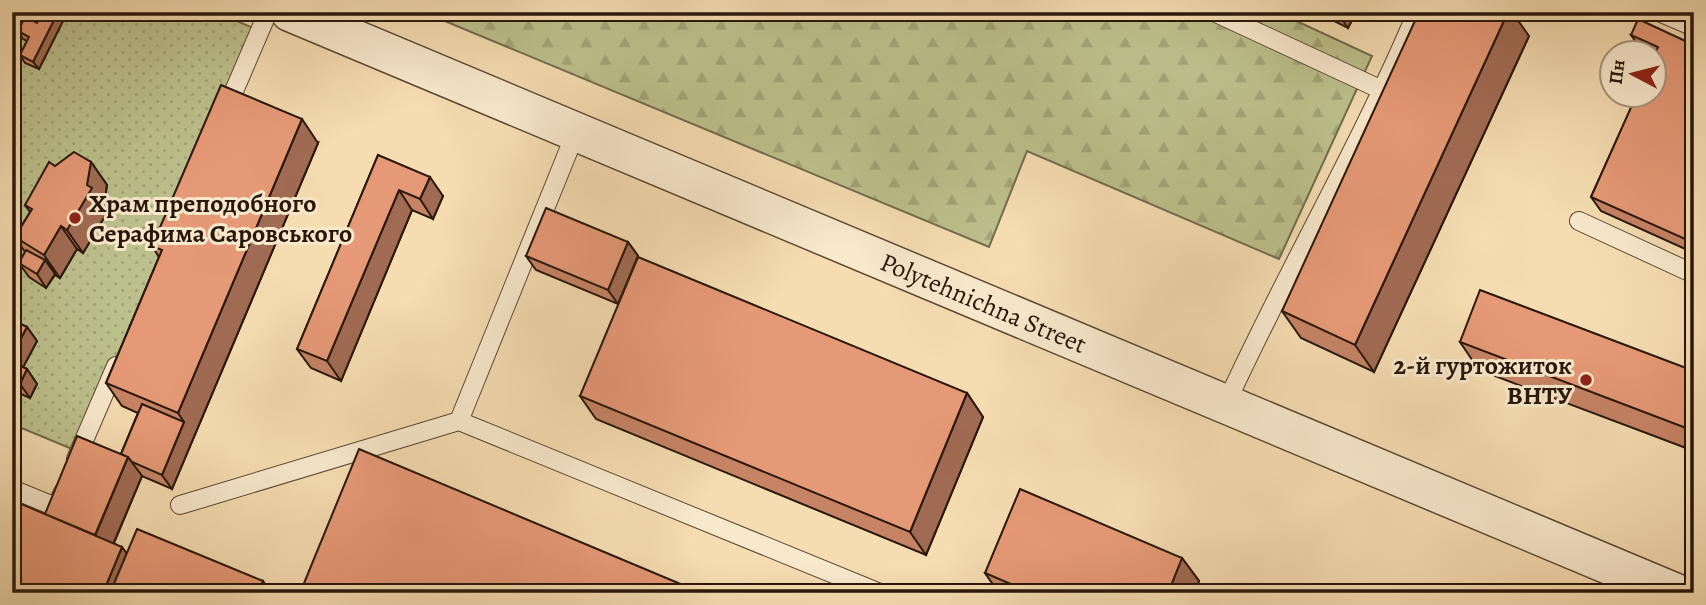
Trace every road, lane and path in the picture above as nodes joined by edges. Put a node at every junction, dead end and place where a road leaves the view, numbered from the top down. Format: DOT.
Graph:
graph roads {
  1 [pos="268,12"];
  2 [pos="290,12"];
  3 [pos="1214,12"];
  4 [pos="1416,12"];
  5 [pos="1659,12"];
  6 [pos="1694,27"];
  7 [pos="1384,91"];
  8 [pos="217,131"];
  9 [pos="576,132"];
  10 [pos="1579,221"];
  11 [pos="1694,274"];
  12 [pos="124,349"];
  13 [pos="1226,404"];
  14 [pos="459,421"];
  15 [pos="12,489"];
  16 [pos="180,505"];
  17 [pos="880,593"];
  18 [pos="1676,593"];
  1 -- 8 [label="lane"];
  2 -- 9 [label="street, Polytehnichna Street"];
  3 -- 7 [label="lane"];
  4 -- 7 [label="lane"];
  5 -- 6 [label="lane"];
  7 -- 13 [label="lane"];
  9 -- 13 [label="street, Polytehnichna Street"];
  9 -- 14 [label="lane"];
  10 -- 11 [label="lane"];
  12 -- 15 [label="lane"];
  13 -- 18 [label="street, Polytehnichna Street"];
  14 -- 16 [label="lane"];
  14 -- 17 [label="lane"];
}
